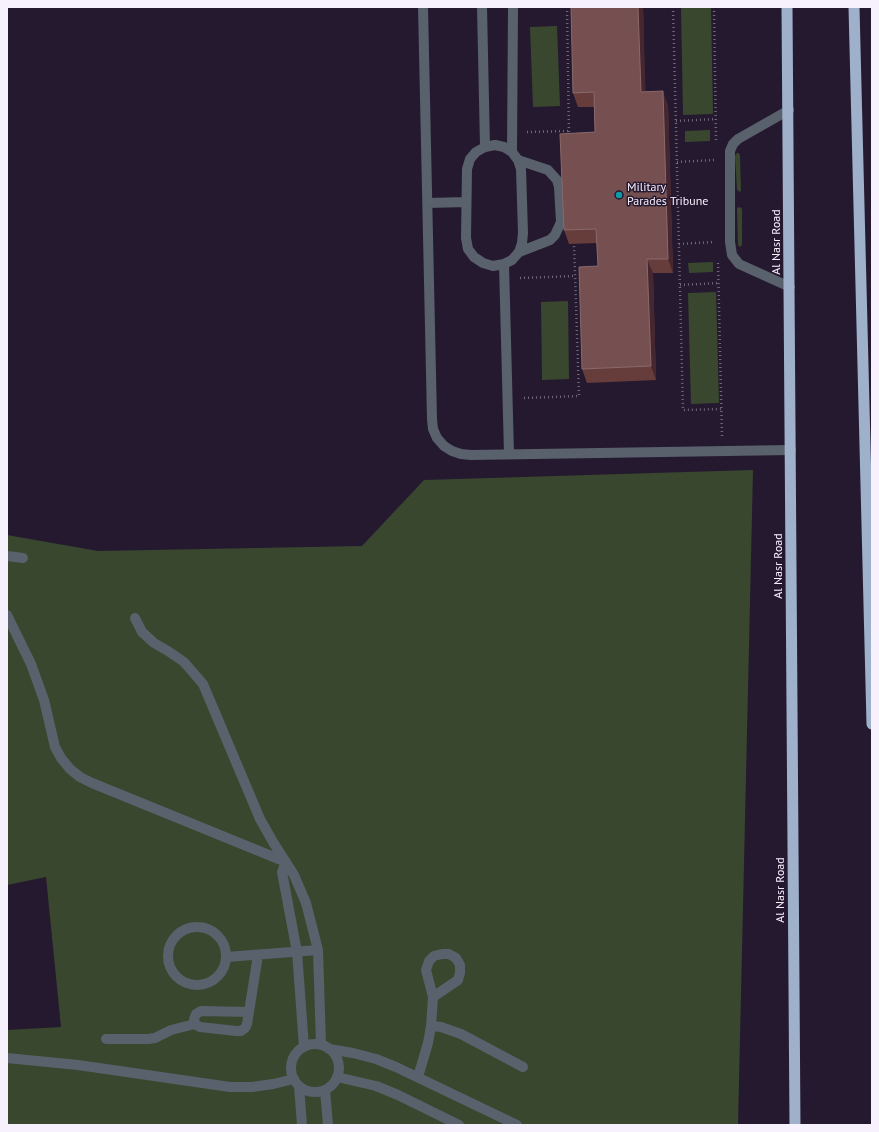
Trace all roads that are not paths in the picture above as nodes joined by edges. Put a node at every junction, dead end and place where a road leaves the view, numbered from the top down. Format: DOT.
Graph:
graph roads {
  1 [pos="423,7"];
  2 [pos="482,7"];
  3 [pos="513,7"];
  4 [pos="787,7"];
  5 [pos="854,7"];
  6 [pos="789,110"];
  7 [pos="485,147"];
  8 [pos="515,156"];
  9 [pos="466,202"];
  10 [pos="428,203"];
  11 [pos="519,252"];
  12 [pos="504,264"];
  13 [pos="790,287"];
  14 [pos="791,450"];
  15 [pos="509,454"];
  16 [pos="872,507"];
  17 [pos="867,522"];
  18 [pos="7,556"];
  19 [pos="23,558"];
  20 [pos="7,615"];
  21 [pos="135,618"];
  22 [pos="872,724"];
  23 [pos="286,862"];
  24 [pos="318,950"];
  25 [pos="297,952"];
  26 [pos="258,955"];
  27 [pos="226,957"];
  28 [pos="433,997"];
  29 [pos="249,1012"];
  30 [pos="195,1024"];
  31 [pos="431,1026"];
  32 [pos="106,1039"];
  33 [pos="304,1047"];
  34 [pos="325,1047"];
  35 [pos="7,1058"];
  36 [pos="523,1067"];
  37 [pos="337,1077"];
  38 [pos="418,1077"];
  39 [pos="297,1082"];
  40 [pos="325,1090"];
  41 [pos="302,1125"];
  42 [pos="328,1125"];
  43 [pos="460,1125"];
  44 [pos="517,1125"];
  45 [pos="795,1125"];
  1 -- 10 [label="lane"];
  2 -- 7 [label="lane"];
  3 -- 8 [label="lane"];
  4 -- 6 [label="highway, Al Nasr Road"];
  5 -- 17 [label="highway"];
  6 -- 13 [label="highway, Al Nasr Road"];
  6 -- 13 [label="lane"];
  7 -- 8 [label="lane"];
  7 -- 9 [label="lane"];
  8 -- 11 [label="lane"];
  8 -- 11 [label="lane"];
  9 -- 10 [label="lane"];
  9 -- 12 [label="lane"];
  10 -- 15 [label="lane"];
  11 -- 12 [label="lane"];
  12 -- 15 [label="lane"];
  13 -- 14 [label="highway, Al Nasr Road"];
  14 -- 15 [label="lane"];
  14 -- 45 [label="highway, Al Nasr Road"];
  16 -- 17 [label="lane"];
  17 -- 22 [label="highway"];
  18 -- 19 [label="lane"];
  20 -- 23 [label="lane"];
  21 -- 23 [label="lane"];
  23 -- 24 [label="lane"];
  23 -- 25 [label="lane"];
  24 -- 25 [label="lane"];
  24 -- 34 [label="lane"];
  25 -- 26 [label="lane"];
  25 -- 33 [label="lane"];
  26 -- 27 [label="lane"];
  26 -- 29 [label="lane"];
  27 -- 27 [label="lane"];
  28 -- 31 [label="lane"];
  29 -- 30 [label="lane"];
  29 -- 30 [label="lane"];
  30 -- 32 [label="lane"];
  31 -- 36 [label="lane"];
  31 -- 38 [label="lane"];
  33 -- 34 [label="lane"];
  33 -- 39 [label="lane"];
  34 -- 37 [label="lane"];
  34 -- 38 [label="lane"];
  35 -- 39 [label="lane"];
  37 -- 40 [label="lane"];
  37 -- 43 [label="lane"];
  38 -- 44 [label="lane"];
  39 -- 40 [label="lane"];
  39 -- 41 [label="lane"];
  40 -- 42 [label="lane"];
}
